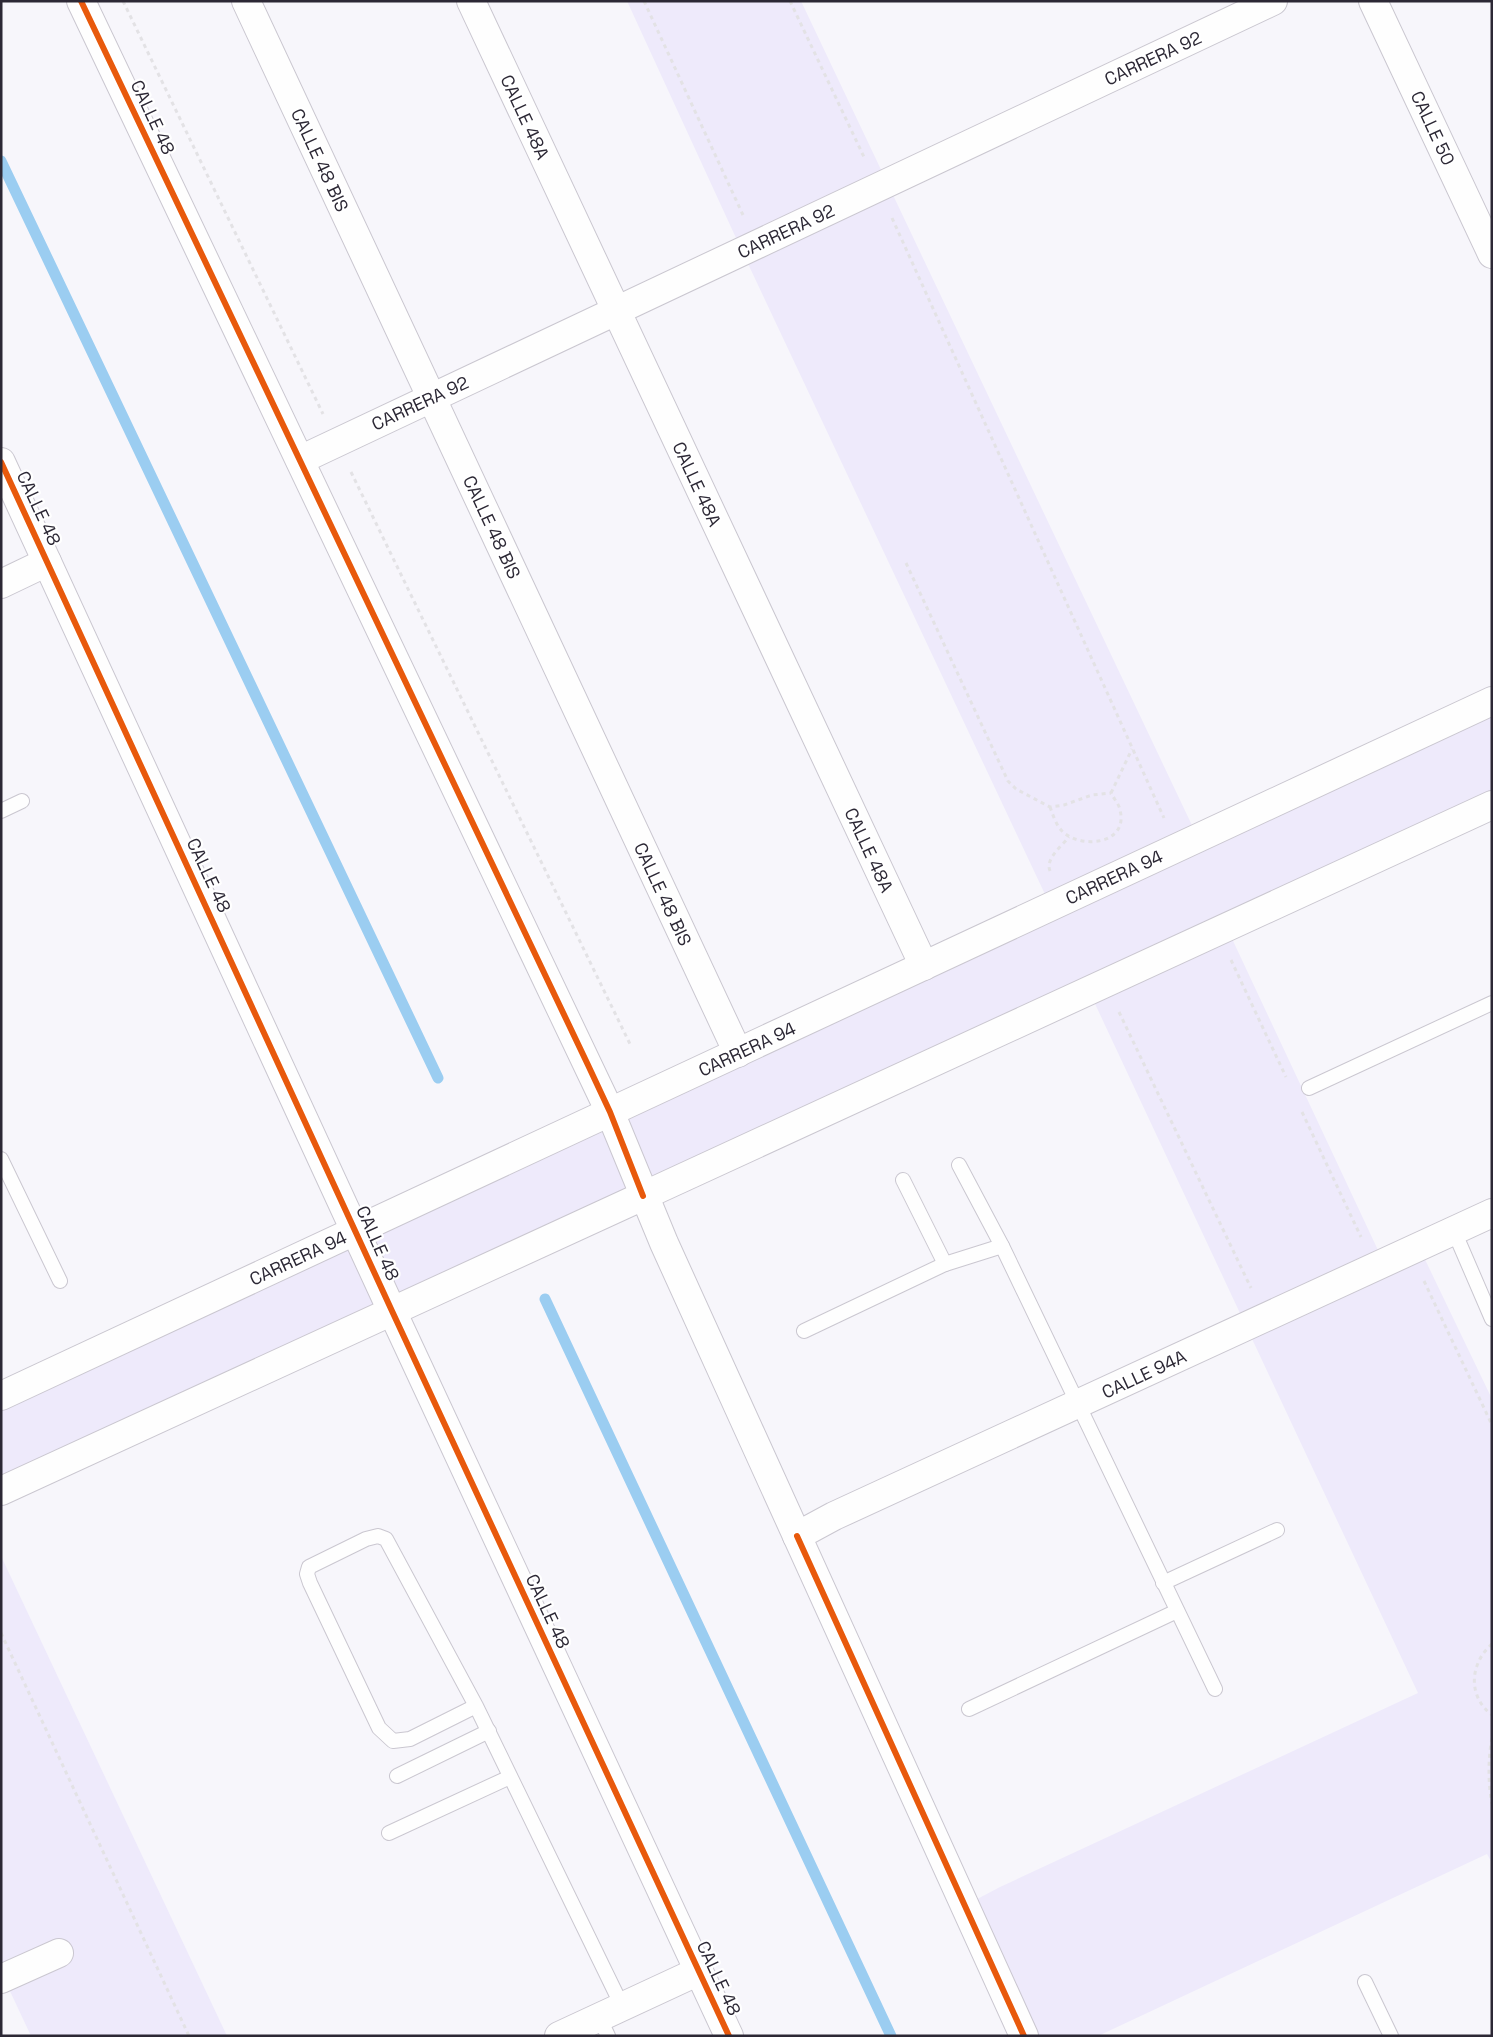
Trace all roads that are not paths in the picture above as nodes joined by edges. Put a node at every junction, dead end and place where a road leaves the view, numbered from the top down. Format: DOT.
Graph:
graph roads {
  1 [pos="81,1"];
  2 [pos="246,1"];
  3 [pos="471,1"];
  4 [pos="1273,1"];
  5 [pos="1373,1"];
  6 [pos="1492,254"];
  7 [pos="616,311"];
  8 [pos="432,398"];
  9 [pos="300,460"];
  10 [pos="1,462"];
  11 [pos="47,562"];
  12 [pos="1,584"];
  13 [pos="1492,701"];
  14 [pos="22,801"];
  15 [pos="1492,805"];
  16 [pos="1,811"];
  17 [pos="924,966"];
  18 [pos="1492,1003"];
  19 [pos="738,1053"];
  20 [pos="1309,1088"];
  21 [pos="610,1112"];
  22 [pos="1,1158"];
  23 [pos="959,1165"];
  24 [pos="903,1180"];
  25 [pos="643,1196"];
  26 [pos="1492,1213"];
  27 [pos="356,1231"];
  28 [pos="1454,1231"];
  29 [pos="1002,1246"];
  30 [pos="945,1264"];
  31 [pos="60,1282"];
  32 [pos="392,1311"];
  33 [pos="1492,1319"];
  34 [pos="804,1331"];
  35 [pos="1,1396"];
  36 [pos="1077,1406"];
  37 [pos="1,1491"];
  38 [pos="1277,1530"];
  39 [pos="797,1536"];
  40 [pos="1163,1584"];
  41 [pos="1177,1611"];
  42 [pos="1215,1690"];
  43 [pos="476,1706"];
  44 [pos="969,1710"];
  45 [pos="489,1731"];
  46 [pos="397,1776"];
  47 [pos="510,1777"];
  48 [pos="389,1833"];
  49 [pos="59,1953"];
  50 [pos="699,1971"];
  51 [pos="1,1979"];
  52 [pos="1365,1982"];
  53 [pos="610,2020"];
  54 [pos="560,2036"];
  55 [pos="729,2036"];
  56 [pos="1024,2036"];
  57 [pos="1391,2036"];
  1 -- 9 [label="street, CALLE 48"];
  2 -- 8 [label="street, CALLE 48 BIS"];
  3 -- 7 [label="street, CALLE 48A"];
  4 -- 7 [label="street, CARRERA 92"];
  5 -- 6 [label="street, CALLE 50"];
  7 -- 8 [label="street, CARRERA 92"];
  7 -- 17 [label="street, CALLE 48A"];
  8 -- 9 [label="street, CARRERA 92"];
  8 -- 19 [label="street, CALLE 48 BIS"];
  9 -- 21 [label="street, CALLE 48"];
  10 -- 11 [label="street, CALLE 48"];
  11 -- 12 [label="street"];
  11 -- 27 [label="street, CALLE 48"];
  13 -- 17 [label="street, CARRERA 94"];
  14 -- 16 [label="lane"];
  15 -- 25 [label="street"];
  17 -- 19 [label="street, CARRERA 94"];
  18 -- 20 [label="lane"];
  19 -- 21 [label="street, CARRERA 94"];
  21 -- 25 [label="street, CALLE 48"];
  21 -- 27 [label="street, CARRERA 94"];
  22 -- 31 [label="lane"];
  23 -- 29 [label="lane"];
  24 -- 30 [label="lane"];
  25 -- 32 [label="street"];
  25 -- 39 [label="street, CALLE 48"];
  26 -- 28 [label="street, CALLE 94A"];
  27 -- 32 [label="street, CALLE 48"];
  27 -- 35 [label="street, CARRERA 94"];
  28 -- 33 [label="lane"];
  28 -- 36 [label="street, CALLE 94A"];
  29 -- 30 [label="lane"];
  29 -- 36 [label="lane"];
  30 -- 34 [label="lane"];
  32 -- 37 [label="street"];
  32 -- 50 [label="street, CALLE 48"];
  36 -- 39 [label="street, CALLE 94A"];
  36 -- 40 [label="lane"];
  38 -- 40 [label="lane"];
  39 -- 56 [label="street, CALLE 48"];
  40 -- 41 [label="lane"];
  41 -- 42 [label="lane"];
  41 -- 44 [label="lane"];
  43 -- 43 [label="lane"];
  43 -- 45 [label="lane"];
  45 -- 46 [label="lane"];
  45 -- 47 [label="lane"];
  47 -- 48 [label="lane"];
  47 -- 53 [label="lane"];
  49 -- 51 [label="street"];
  50 -- 53 [label="street"];
  50 -- 55 [label="street, CALLE 48"];
  52 -- 57 [label="lane"];
  53 -- 54 [label="street"];
}
